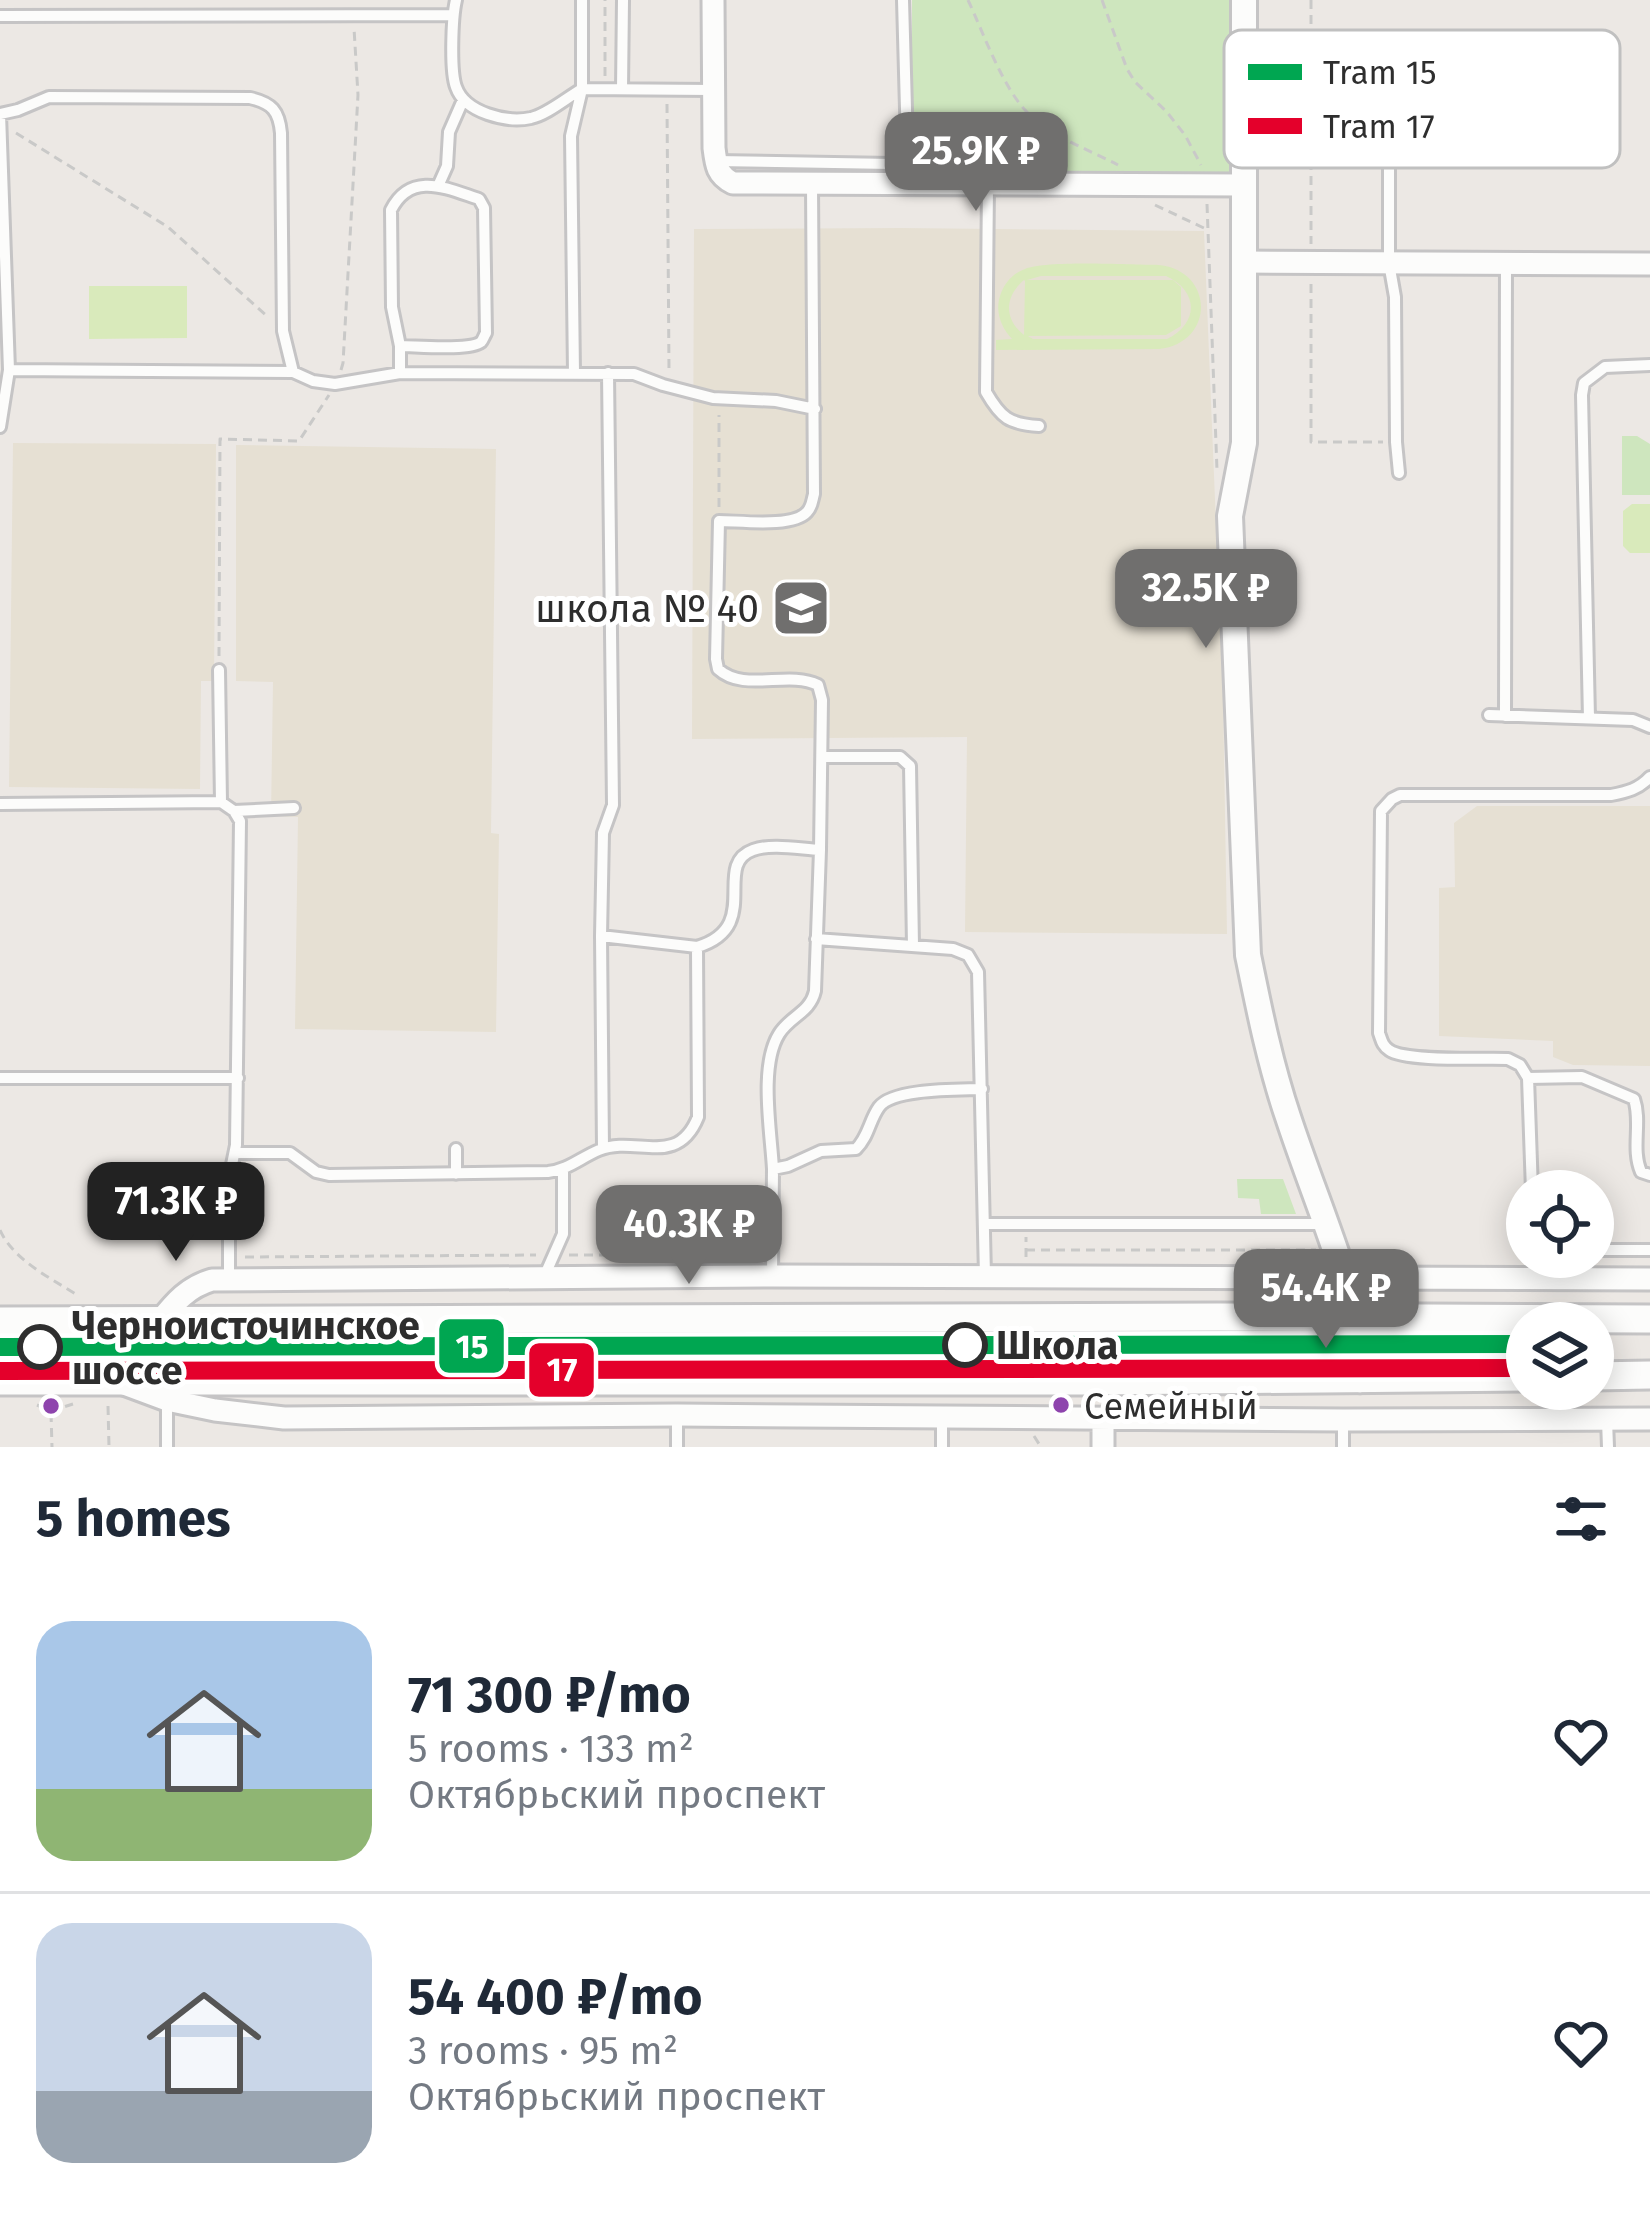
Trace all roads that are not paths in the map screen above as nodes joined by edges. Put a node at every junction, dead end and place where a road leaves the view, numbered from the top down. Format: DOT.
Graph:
graph roads {
  1 [pos="456,0"];
  2 [pos="582,0"];
  3 [pos="623,0"];
  4 [pos="713,0"];
  5 [pos="903,0"];
  6 [pos="344,7"];
  7 [pos="452,15"];
  8 [pos="0,16"];
  9 [pos="622,88"];
  10 [pos="582,89"];
  11 [pos="713,90"];
  12 [pos="463,100"];
  13 [pos="0,117"];
  14 [pos="716,161"];
  15 [pos="1244,168"];
  16 [pos="1388,168"];
  17 [pos="439,184"];
  18 [pos="812,185"];
  19 [pos="988,185"];
  20 [pos="1244,185"];
  21 [pos="1244,262"];
  22 [pos="1389,262"];
  23 [pos="1506,262"];
  24 [pos="1650,264"];
  25 [pos="400,346"];
  26 [pos="1650,365"];
  27 [pos="9,370"];
  28 [pos="293,372"];
  29 [pos="400,373"];
  30 [pos="574,373"];
  31 [pos="608,373"];
  32 [pos="814,410"];
  33 [pos="1040,426"];
  34 [pos="0,427"];
  35 [pos="1399,473"];
  36 [pos="219,670"];
  37 [pos="1489,715"];
  38 [pos="1505,716"];
  39 [pos="1589,718"];
  40 [pos="1650,727"];
  41 [pos="822,757"];
  42 [pos="1650,777"];
  43 [pos="220,802"];
  44 [pos="0,804"];
  45 [pos="294,808"];
  46 [pos="234,811"];
  47 [pos="820,850"];
  48 [pos="601,937"];
  49 [pos="816,939"];
  50 [pos="914,946"];
  51 [pos="697,947"];
  52 [pos="0,1078"];
  53 [pos="238,1078"];
  54 [pos="1528,1078"];
  55 [pos="982,1089"];
  56 [pos="603,1148"];
  57 [pos="456,1149"];
  58 [pos="236,1153"];
  59 [pos="773,1168"];
  60 [pos="1531,1170"];
  61 [pos="563,1171"];
  62 [pos="456,1174"];
  63 [pos="1650,1175"];
  64 [pos="986,1224"];
  65 [pos="1326,1224"];
  66 [pos="1614,1250"];
  67 [pos="1650,1250"];
  68 [pos="772,1266"];
  69 [pos="229,1268"];
  70 [pos="1506,1269"];
  71 [pos="985,1276"];
  72 [pos="1614,1276"];
  73 [pos="1346,1277"];
  74 [pos="543,1278"];
  75 [pos="1650,1279"];
  76 [pos="1357,1318"];
  77 [pos="1650,1319"];
  78 [pos="160,1321"];
  79 [pos="0,1322"];
  80 [pos="1650,1375"];
  81 [pos="1614,1376"];
  82 [pos="1506,1377"];
  83 [pos="1360,1379"];
  84 [pos="0,1382"];
  85 [pos="113,1392"];
  86 [pos="167,1400"];
  87 [pos="677,1415"];
  88 [pos="942,1419"];
  89 [pos="1103,1419"];
  90 [pos="1650,1419"];
  91 [pos="1343,1420"];
  92 [pos="1607,1420"];
  93 [pos="167,1447"];
  94 [pos="677,1447"];
  95 [pos="942,1447"];
  96 [pos="1103,1447"];
  97 [pos="1343,1447"];
  98 [pos="1608,1447"];
  1 -- 7 [label="lane"];
  2 -- 10 [label="lane"];
  3 -- 9 [label="lane"];
  4 -- 11 [label="street"];
  5 -- 14 [label="lane"];
  6 -- 7 [label="lane"];
  6 -- 8 [label="lane"];
  7 -- 12 [label="lane"];
  9 -- 10 [label="lane"];
  9 -- 11 [label="lane"];
  10 -- 12 [label="lane"];
  10 -- 30 [label="lane"];
  11 -- 14 [label="street"];
  12 -- 17 [label="lane"];
  13 -- 27 [label="lane"];
  13 -- 28 [label="lane"];
  14 -- 18 [label="street"];
  15 -- 20 [label="street"];
  16 -- 22 [label="lane"];
  17 -- 25 [label="lane"];
  17 -- 25 [label="lane"];
  18 -- 19 [label="street"];
  18 -- 32 [label="lane"];
  19 -- 20 [label="street"];
  19 -- 33 [label="lane"];
  20 -- 21 [label="street"];
  21 -- 22 [label="street"];
  21 -- 65 [label="street"];
  22 -- 23 [label="street"];
  22 -- 35 [label="lane"];
  23 -- 24 [label="street"];
  23 -- 38 [label="lane"];
  25 -- 29 [label="lane"];
  26 -- 39 [label="lane"];
  27 -- 28 [label="lane"];
  27 -- 34 [label="lane"];
  28 -- 29 [label="lane"];
  29 -- 30 [label="lane"];
  30 -- 31 [label="lane"];
  31 -- 32 [label="lane"];
  31 -- 48 [label="lane"];
  32 -- 41 [label="lane"];
  36 -- 43 [label="lane"];
  37 -- 38 [label="lane"];
  38 -- 39 [label="lane"];
  39 -- 40 [label="lane"];
  41 -- 47 [label="lane"];
  41 -- 50 [label="lane"];
  42 -- 54 [label="lane"];
  43 -- 44 [label="lane"];
  43 -- 46 [label="lane"];
  45 -- 46 [label="lane"];
  46 -- 53 [label="lane"];
  47 -- 49 [label="lane"];
  47 -- 51 [label="lane"];
  48 -- 51 [label="lane"];
  48 -- 56 [label="lane"];
  49 -- 50 [label="lane"];
  49 -- 59 [label="lane"];
  50 -- 55 [label="lane"];
  51 -- 56 [label="lane"];
  52 -- 53 [label="lane"];
  53 -- 58 [label="lane"];
  54 -- 60 [label="lane"];
  54 -- 63 [label="lane"];
  55 -- 59 [label="lane"];
  55 -- 64 [label="lane"];
  56 -- 61 [label="lane"];
  57 -- 62 [label="lane"];
  58 -- 62 [label="lane"];
  58 -- 69 [label="lane"];
  59 -- 68 [label="lane"];
  61 -- 62 [label="lane"];
  61 -- 74 [label="lane"];
  64 -- 65 [label="lane"];
  64 -- 71 [label="lane"];
  65 -- 73 [label="street"];
  66 -- 67 [label="lane"];
  68 -- 71 [label="street"];
  68 -- 74 [label="street"];
  69 -- 74 [label="street"];
  69 -- 78 [label="street"];
  70 -- 73 [label="street"];
  71 -- 73 [label="street"];
  72 -- 75 [label="street"];
  73 -- 76 [label="street"];
  76 -- 77 [label="main road"];
  76 -- 78 [label="main road"];
  76 -- 83 [label="main road"];
  78 -- 79 [label="main road"];
  80 -- 81 [label="main road"];
  82 -- 83 [label="main road"];
  83 -- 85 [label="main road"];
  84 -- 85 [label="main road"];
  85 -- 86 [label="street"];
  86 -- 87 [label="street"];
  86 -- 93 [label="lane"];
  87 -- 88 [label="street"];
  87 -- 94 [label="lane"];
  88 -- 89 [label="street"];
  88 -- 95 [label="lane"];
  89 -- 91 [label="street"];
  89 -- 96 [label="street"];
  90 -- 92 [label="street"];
  91 -- 92 [label="street"];
  91 -- 97 [label="lane"];
  92 -- 98 [label="lane"];
}
